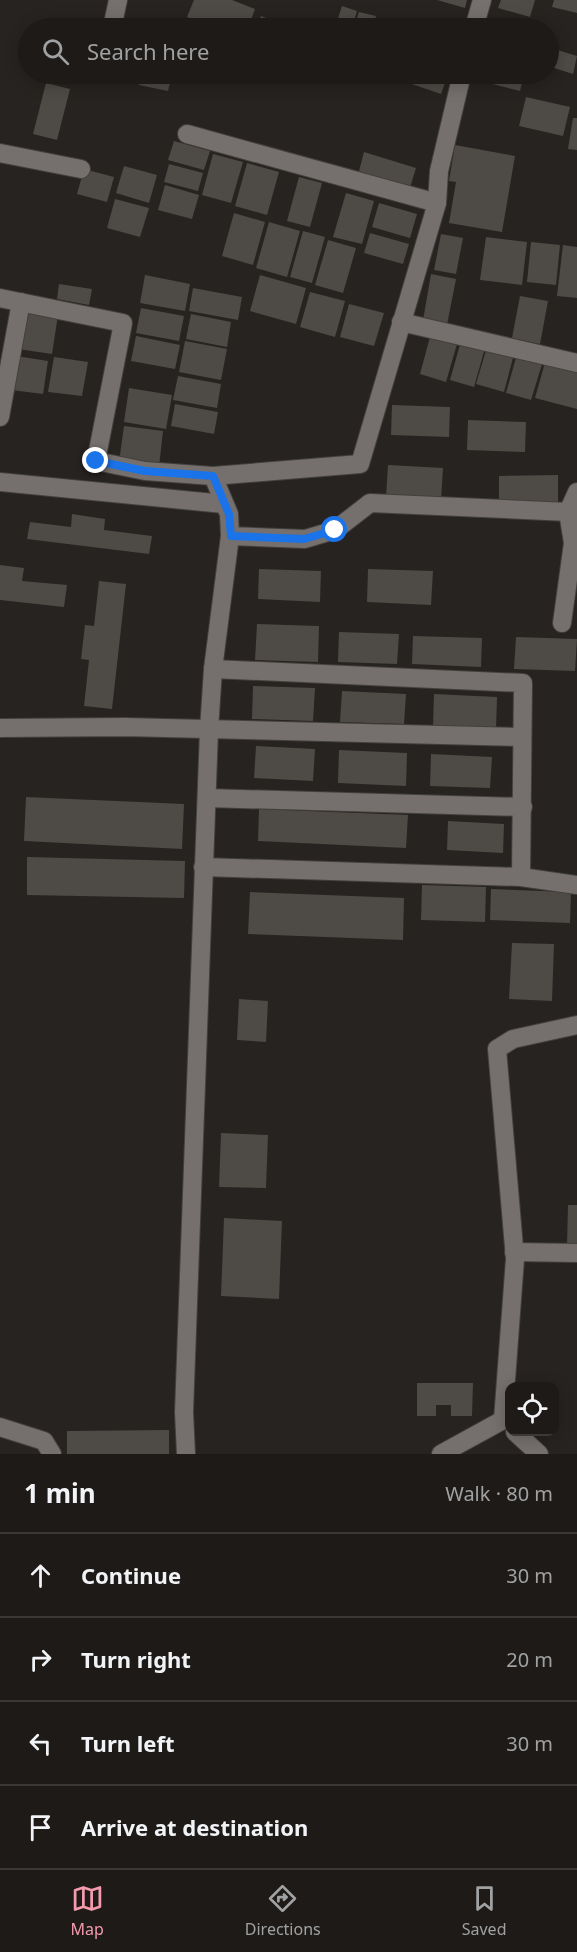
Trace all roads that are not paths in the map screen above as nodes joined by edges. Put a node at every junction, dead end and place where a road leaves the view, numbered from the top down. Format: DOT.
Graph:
graph roads {
  1 [pos="118,0"];
  2 [pos="482,0"];
  3 [pos="114,18"];
  4 [pos="477,18"];
  5 [pos="460,84"];
  6 [pos="187,134"];
  7 [pos="0,153"];
  8 [pos="81,169"];
  9 [pos="437,203"];
  10 [pos="0,298"];
  11 [pos="21,302"];
  12 [pos="401,322"];
  13 [pos="577,363"];
  14 [pos="0,417"];
  15 [pos="213,476"];
  16 [pos="0,482"];
  17 [pos="577,492"];
  18 [pos="224,504"];
  19 [pos="568,512"];
  20 [pos="231,536"];
  21 [pos="562,622"];
  22 [pos="213,669"];
  23 [pos="0,728"];
  24 [pos="209,730"];
  25 [pos="522,736"];
  26 [pos="207,798"];
  27 [pos="523,807"];
  28 [pos="203,867"];
  29 [pos="521,877"];
  30 [pos="577,885"];
  31 [pos="577,1025"];
  32 [pos="514,1252"];
  33 [pos="577,1253"];
  34 [pos="510,1382"];
  35 [pos="0,1427"];
  36 [pos="505,1428"];
  37 [pos="520,1436"];
  38 [pos="52,1454"];
  39 [pos="186,1454"];
  40 [pos="441,1454"];
  41 [pos="539,1454"];
  1 -- 3 [label="street"];
  2 -- 4 [label="street"];
  5 -- 9 [label="street"];
  6 -- 9 [label="street"];
  7 -- 8 [label="street"];
  9 -- 12 [label="street"];
  10 -- 11 [label="street"];
  11 -- 14 [label="street"];
  11 -- 15 [label="street"];
  12 -- 13 [label="street"];
  12 -- 15 [label="street"];
  15 -- 18 [label="street"];
  16 -- 18 [label="street"];
  17 -- 19 [label="street"];
  18 -- 20 [label="street"];
  19 -- 20 [label="street"];
  19 -- 21 [label="street"];
  20 -- 22 [label="street"];
  22 -- 24 [label="street"];
  22 -- 25 [label="street"];
  23 -- 24 [label="street"];
  24 -- 25 [label="street"];
  24 -- 26 [label="street"];
  25 -- 27 [label="street"];
  26 -- 27 [label="street"];
  26 -- 28 [label="street"];
  27 -- 29 [label="street"];
  28 -- 29 [label="street"];
  28 -- 39 [label="street"];
  29 -- 30 [label="street"];
  31 -- 32 [label="street"];
  32 -- 33 [label="street"];
  32 -- 34 [label="street"];
  35 -- 38 [label="street"];
  36 -- 40 [label="street"];
  37 -- 41 [label="street"];
}
